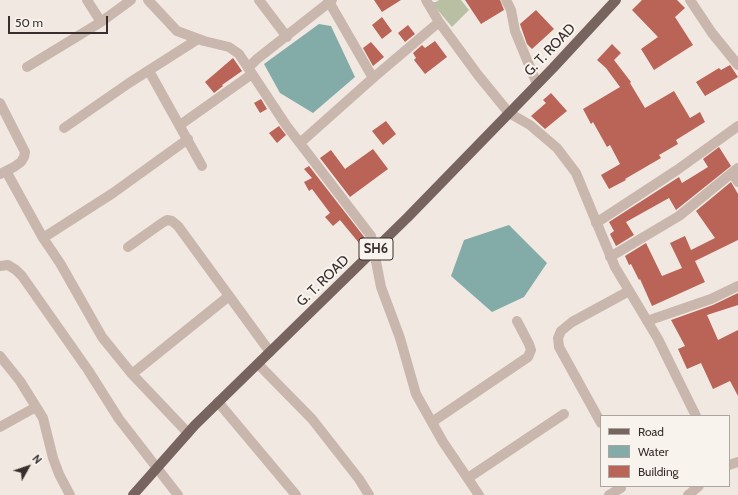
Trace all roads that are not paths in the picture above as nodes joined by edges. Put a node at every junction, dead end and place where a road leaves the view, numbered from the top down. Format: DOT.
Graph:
graph roads {
  1 [pos="87,0"];
  2 [pos="131,0"];
  3 [pos="148,0"];
  4 [pos="259,0"];
  5 [pos="426,0"];
  6 [pos="506,0"];
  7 [pos="616,0"];
  8 [pos="690,0"];
  9 [pos="330,1"];
  10 [pos="101,22"];
  11 [pos="440,22"];
  12 [pos="286,37"];
  13 [pos="198,39"];
  14 [pos="738,65"];
  15 [pos="27,67"];
  16 [pos="149,71"];
  17 [pos="250,71"];
  18 [pos="373,78"];
  19 [pos="537,84"];
  20 [pos="0,103"];
  21 [pos="509,113"];
  22 [pos="180,125"];
  23 [pos="738,126"];
  24 [pos="64,128"];
  25 [pos="188,139"];
  26 [pos="300,143"];
  27 [pos="202,166"];
  28 [pos="735,171"];
  29 [pos="3,172"];
  30 [pos="738,182"];
  31 [pos="596,222"];
  32 [pos="42,238"];
  33 [pos="128,246"];
  34 [pos="374,251"];
  35 [pos="610,257"];
  36 [pos="0,266"];
  37 [pos="738,286"];
  38 [pos="629,291"];
  39 [pos="230,296"];
  40 [pos="517,321"];
  41 [pos="647,321"];
  42 [pos="270,352"];
  43 [pos="2,362"];
  44 [pos="258,364"];
  45 [pos="132,374"];
  46 [pos="218,402"];
  47 [pos="36,407"];
  48 [pos="564,414"];
  49 [pos="696,415"];
  50 [pos="600,420"];
  51 [pos="432,422"];
  52 [pos="0,427"];
  53 [pos="188,433"];
  54 [pos="157,467"];
  55 [pos="468,478"];
  56 [pos="698,487"];
  57 [pos="621,488"];
  58 [pos="70,495"];
  59 [pos="133,495"];
  60 [pos="178,495"];
  61 [pos="296,495"];
  62 [pos="369,495"];
  63 [pos="479,495"];
  64 [pos="610,495"];
  65 [pos="688,495"];
  1 -- 10 [label="street"];
  2 -- 10 [label="street"];
  3 -- 13 [label="street"];
  4 -- 12 [label="street"];
  5 -- 11 [label="street"];
  6 -- 19 [label="street"];
  7 -- 19 [label="main road, G. T. ROAD / SH6"];
  8 -- 14 [label="street"];
  9 -- 12 [label="street"];
  9 -- 18 [label="street"];
  10 -- 15 [label="street"];
  11 -- 18 [label="street"];
  11 -- 21 [label="street"];
  12 -- 17 [label="street"];
  13 -- 16 [label="street"];
  13 -- 17 [label="street"];
  16 -- 22 [label="street"];
  16 -- 24 [label="street"];
  17 -- 22 [label="street"];
  17 -- 26 [label="street"];
  18 -- 26 [label="street"];
  19 -- 21 [label="main road, G. T. ROAD / SH6"];
  20 -- 29 [label="street"];
  21 -- 31 [label="street"];
  21 -- 34 [label="main road, G. T. ROAD / SH6"];
  22 -- 25 [label="street"];
  23 -- 31 [label="street"];
  25 -- 27 [label="street"];
  25 -- 32 [label="street"];
  26 -- 34 [label="street"];
  28 -- 30 [label="street"];
  28 -- 35 [label="street"];
  29 -- 32 [label="street"];
  31 -- 35 [label="street"];
  32 -- 45 [label="street"];
  33 -- 39 [label="street"];
  34 -- 42 [label="main road, G. T. ROAD / SH6"];
  34 -- 51 [label="street"];
  35 -- 38 [label="street"];
  36 -- 54 [label="street"];
  37 -- 41 [label="street"];
  38 -- 41 [label="street"];
  38 -- 50 [label="street"];
  39 -- 42 [label="street"];
  39 -- 45 [label="street"];
  40 -- 51 [label="street"];
  41 -- 49 [label="street"];
  42 -- 44 [label="main road, G. T. ROAD / SH6"];
  43 -- 47 [label="street"];
  44 -- 46 [label="main road, G. T. ROAD / SH6"];
  44 -- 62 [label="street"];
  45 -- 53 [label="street"];
  46 -- 53 [label="main road, G. T. ROAD / SH6"];
  46 -- 61 [label="street"];
  47 -- 52 [label="street"];
  47 -- 58 [label="street"];
  48 -- 55 [label="street"];
  51 -- 55 [label="street"];
  53 -- 54 [label="main road, G. T. ROAD / SH6"];
  54 -- 59 [label="main road, G. T. ROAD / SH6"];
  54 -- 60 [label="street"];
  55 -- 63 [label="street"];
  56 -- 65 [label="street"];
  57 -- 64 [label="street"];
}
